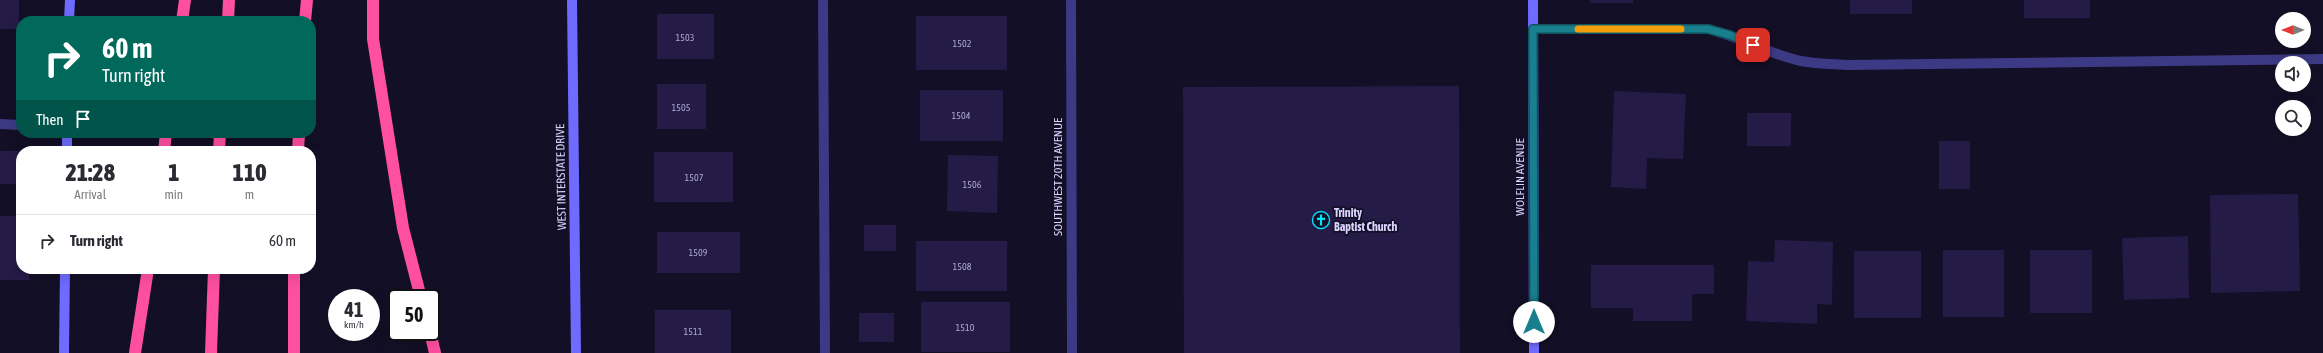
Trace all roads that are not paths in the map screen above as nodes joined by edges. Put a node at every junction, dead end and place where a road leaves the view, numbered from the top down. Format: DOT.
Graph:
graph roads {
  1 [pos="70,0"];
  2 [pos="185,0"];
  3 [pos="229,0"];
  4 [pos="307,0"];
  5 [pos="373,0"];
  6 [pos="572,0"];
  7 [pos="823,0"];
  8 [pos="1071,0"];
  9 [pos="1533,0"];
  10 [pos="69,16"];
  11 [pos="183,16"];
  12 [pos="228,16"];
  13 [pos="306,16"];
  14 [pos="1533,29"];
  15 [pos="2323,59"];
  16 [pos="0,124"];
  17 [pos="16,125"];
  18 [pos="65,274"];
  19 [pos="147,274"];
  20 [pos="214,274"];
  21 [pos="294,274"];
  22 [pos="419,289"];
  23 [pos="432,341"];
  24 [pos="64,353"];
  25 [pos="135,353"];
  26 [pos="211,353"];
  27 [pos="294,353"];
  28 [pos="435,353"];
  29 [pos="576,353"];
  30 [pos="826,353"];
  31 [pos="1072,353"];
  32 [pos="1534,353"];
  1 -- 10 [label="main road"];
  2 -- 11 [label="highway"];
  3 -- 12 [label="highway"];
  4 -- 13 [label="highway"];
  5 -- 22 [label="highway"];
  6 -- 29 [label="main road, WEST INTERSTATE DRIVE"];
  7 -- 30 [label="street"];
  8 -- 31 [label="street, SOUTHWEST 20TH AVENUE"];
  9 -- 14 [label="main road, WOLFLIN AVENUE"];
  14 -- 15 [label="street"];
  14 -- 32 [label="main road, WOLFLIN AVENUE"];
  16 -- 17 [label="street"];
  18 -- 24 [label="main road"];
  19 -- 25 [label="highway"];
  20 -- 26 [label="highway"];
  21 -- 27 [label="highway"];
  23 -- 28 [label="highway"];
}
